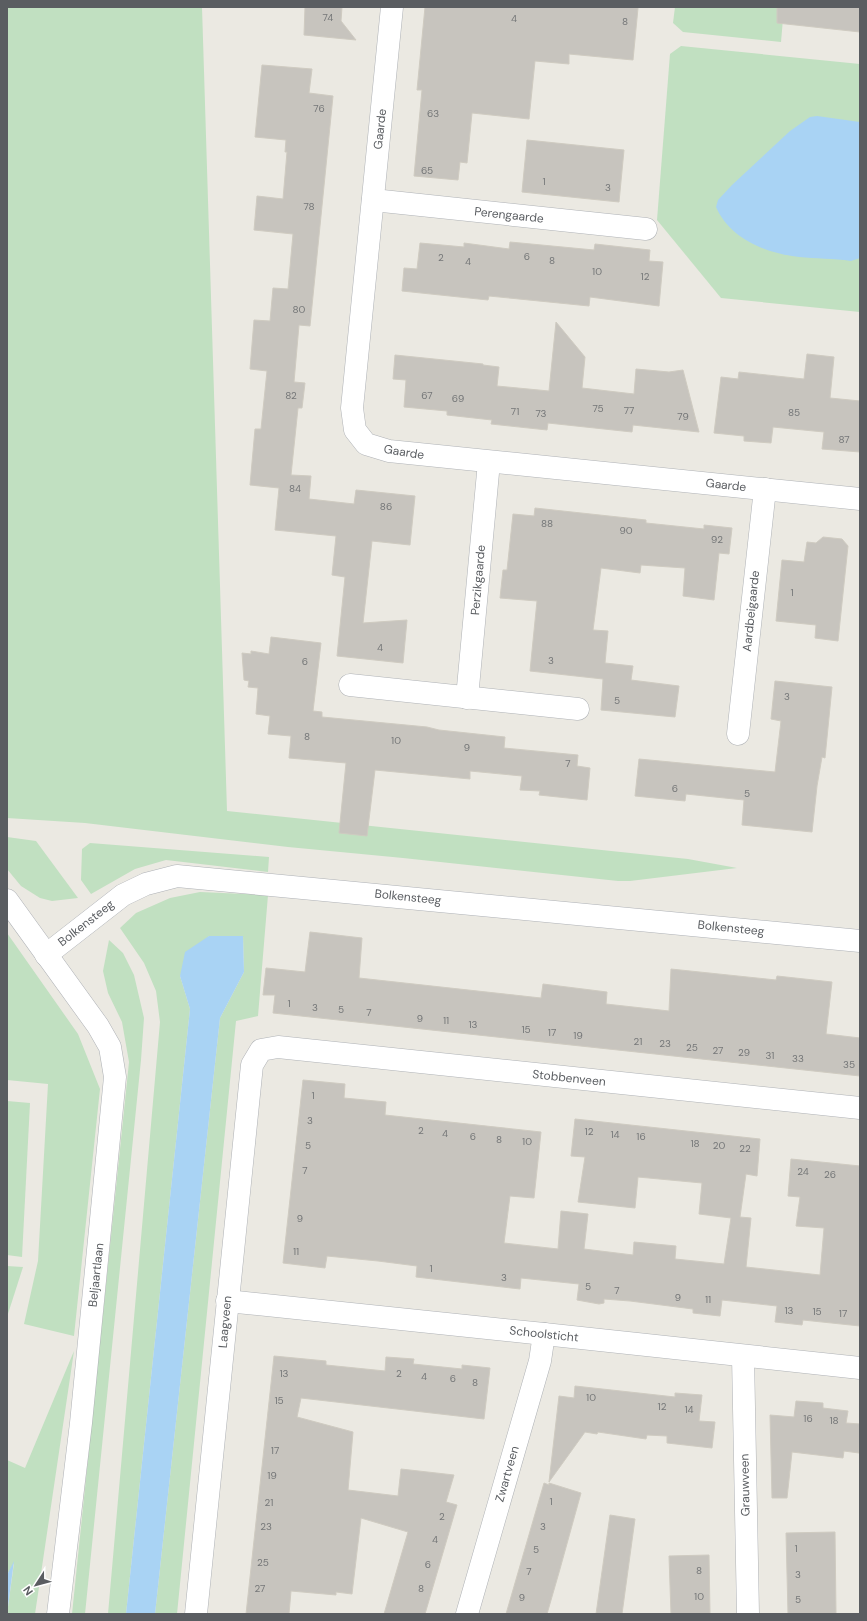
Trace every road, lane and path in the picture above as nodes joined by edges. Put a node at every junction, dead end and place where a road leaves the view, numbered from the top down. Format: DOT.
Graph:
graph roads {
  1 [pos="392,7"];
  2 [pos="373,200"];
  3 [pos="646,229"];
  4 [pos="489,462"];
  5 [pos="765,489"];
  6 [pos="860,500"];
  7 [pos="350,685"];
  8 [pos="467,698"];
  9 [pos="578,709"];
  10 [pos="738,734"];
  11 [pos="7,900"];
  12 [pos="860,941"];
  13 [pos="46,955"];
  14 [pos="278,1047"];
  15 [pos="860,1108"];
  16 [pos="227,1301"];
  17 [pos="544,1334"];
  18 [pos="743,1356"];
  19 [pos="860,1368"];
  20 [pos="58,1614"];
  21 [pos="196,1614"];
  22 [pos="467,1614"];
  23 [pos="748,1614"];
  1 -- 2 [label="street, Gaarde"];
  2 -- 3 [label="street, Perengaarde"];
  2 -- 4 [label="street, Gaarde"];
  4 -- 5 [label="street, Gaarde"];
  4 -- 8 [label="street, Perzikgaarde"];
  5 -- 6 [label="street, Gaarde"];
  5 -- 10 [label="street, Aardbeigaarde"];
  7 -- 8 [label="street"];
  8 -- 9 [label="street"];
  11 -- 13 [label="street, Bolkensteeg"];
  12 -- 13 [label="street, Bolkensteeg"];
  13 -- 20 [label="street, Beljaartlaan"];
  14 -- 15 [label="street, Stobbenveen"];
  14 -- 16 [label="street, Laagveen"];
  16 -- 17 [label="street, Schoolsticht"];
  16 -- 21 [label="street, Laagveen"];
  17 -- 18 [label="street, Schoolsticht"];
  17 -- 22 [label="street, Zwartveen"];
  18 -- 19 [label="street, Schoolsticht"];
  18 -- 23 [label="street, Grauwveen"];
}
